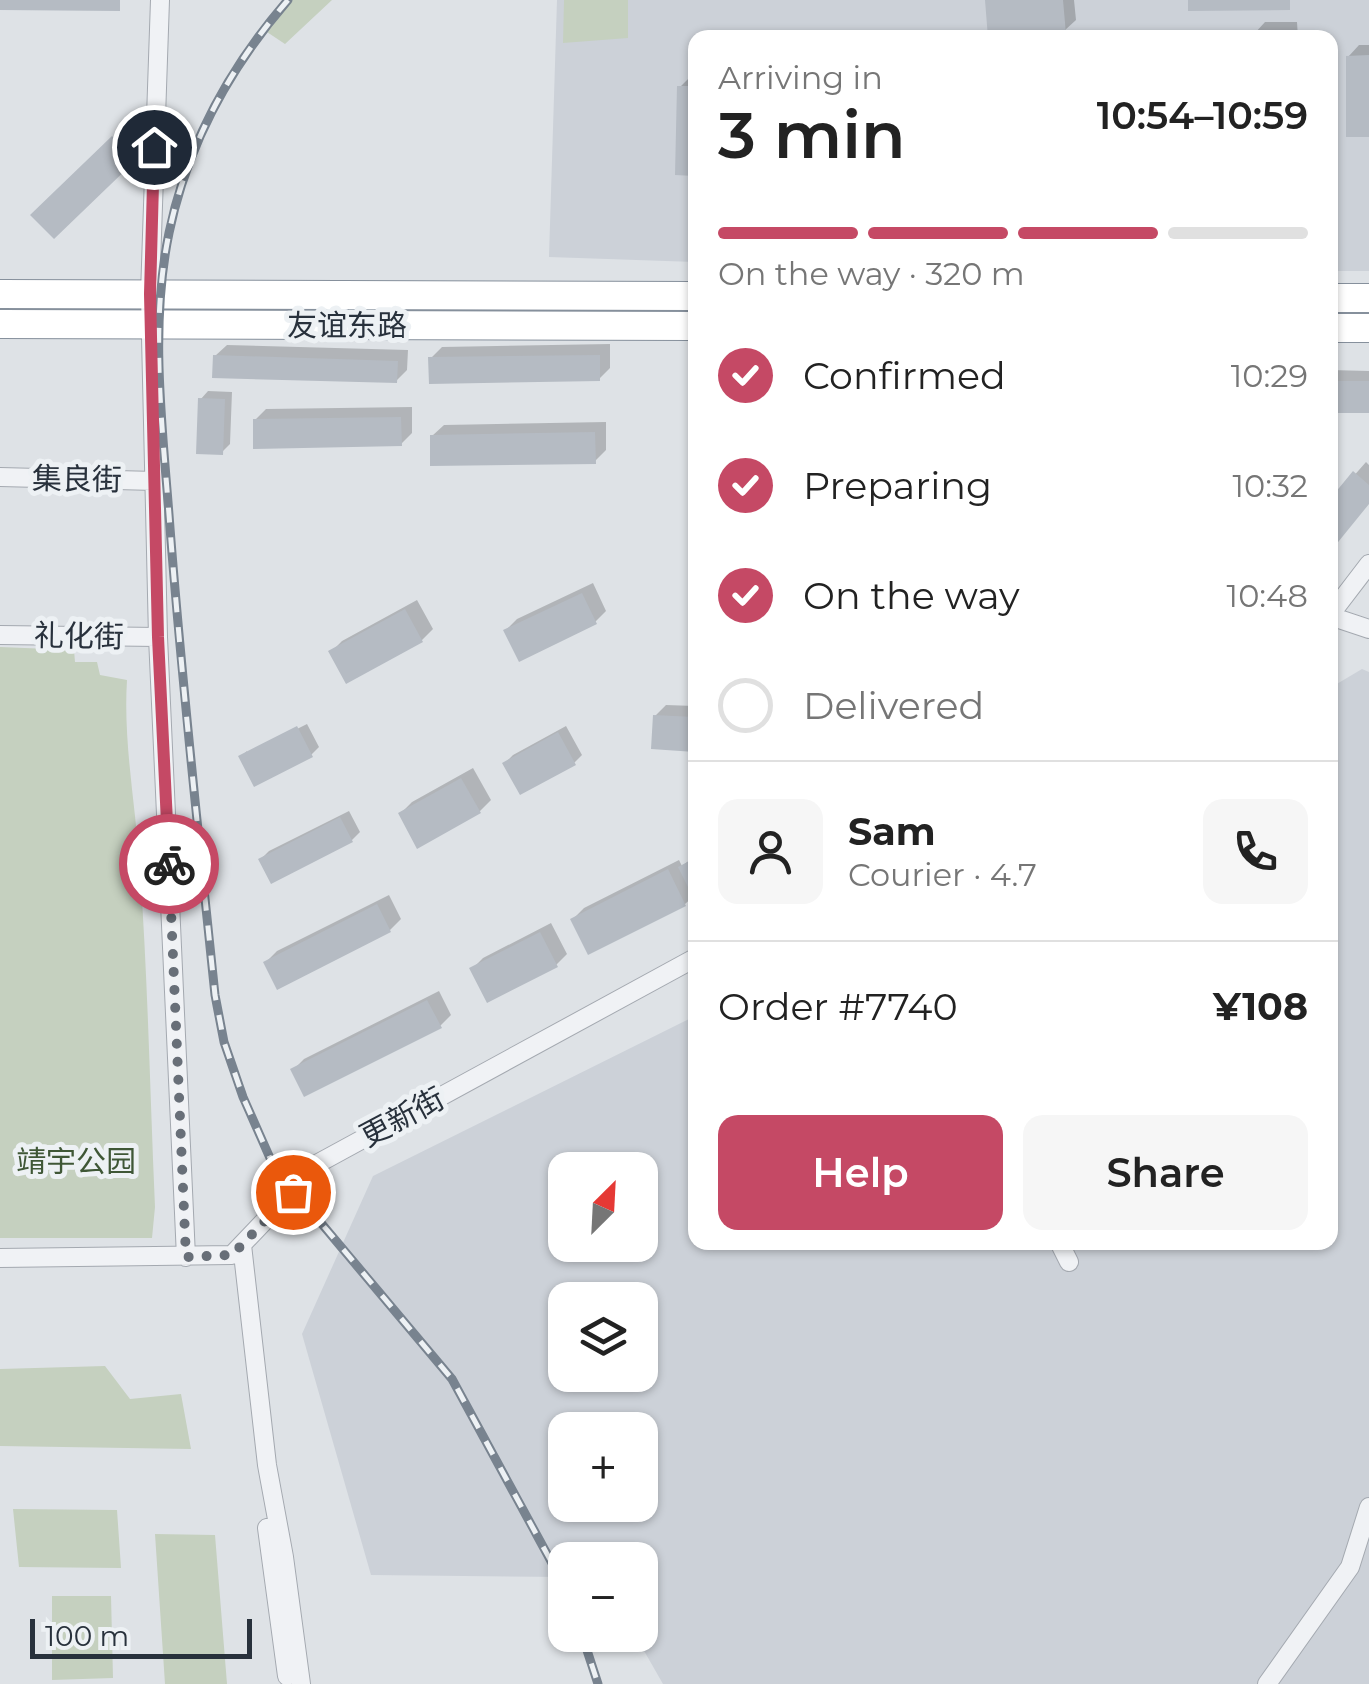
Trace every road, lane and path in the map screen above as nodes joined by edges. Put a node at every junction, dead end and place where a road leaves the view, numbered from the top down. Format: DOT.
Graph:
graph roads {
  1 [pos="160,0"];
  2 [pos="0,294"];
  3 [pos="150,294"];
  4 [pos="688,296"];
  5 [pos="1338,298"];
  6 [pos="1369,298"];
  7 [pos="0,324"];
  8 [pos="150,324"];
  9 [pos="688,326"];
  10 [pos="1338,328"];
  11 [pos="1369,328"];
  12 [pos="0,477"];
  13 [pos="154,481"];
  14 [pos="1369,564"];
  15 [pos="1338,605"];
  16 [pos="1338,618"];
  17 [pos="1369,629"];
  18 [pos="0,635"];
  19 [pos="158,637"];
  20 [pos="688,962"];
  21 [pos="237,1250"];
  22 [pos="1063,1250"];
  23 [pos="186,1257"];
  24 [pos="0,1258"];
  25 [pos="1070,1262"];
  26 [pos="1369,1507"];
  27 [pos="289,1684"];
  28 [pos="301,1684"];
  29 [pos="1267,1684"];
  1 -- 3 [label="street"];
  2 -- 3 [label="highway, 友谊东路"];
  3 -- 4 [label="highway, 友谊东路"];
  3 -- 8 [label="street"];
  5 -- 6 [label="highway"];
  7 -- 8 [label="highway, 友谊东路"];
  8 -- 9 [label="highway, 友谊东路"];
  8 -- 13 [label="street"];
  10 -- 11 [label="highway"];
  12 -- 13 [label="street, 集良街"];
  13 -- 19 [label="street"];
  14 -- 15 [label="street"];
  16 -- 17 [label="street"];
  18 -- 19 [label="street, 礼化街"];
  19 -- 23 [label="street"];
  20 -- 21 [label="street, 更新街"];
  21 -- 23 [label="street"];
  21 -- 27 [label="street"];
  21 -- 28 [label="street"];
  22 -- 25 [label="street"];
  23 -- 24 [label="street"];
  26 -- 29 [label="street"];
}
